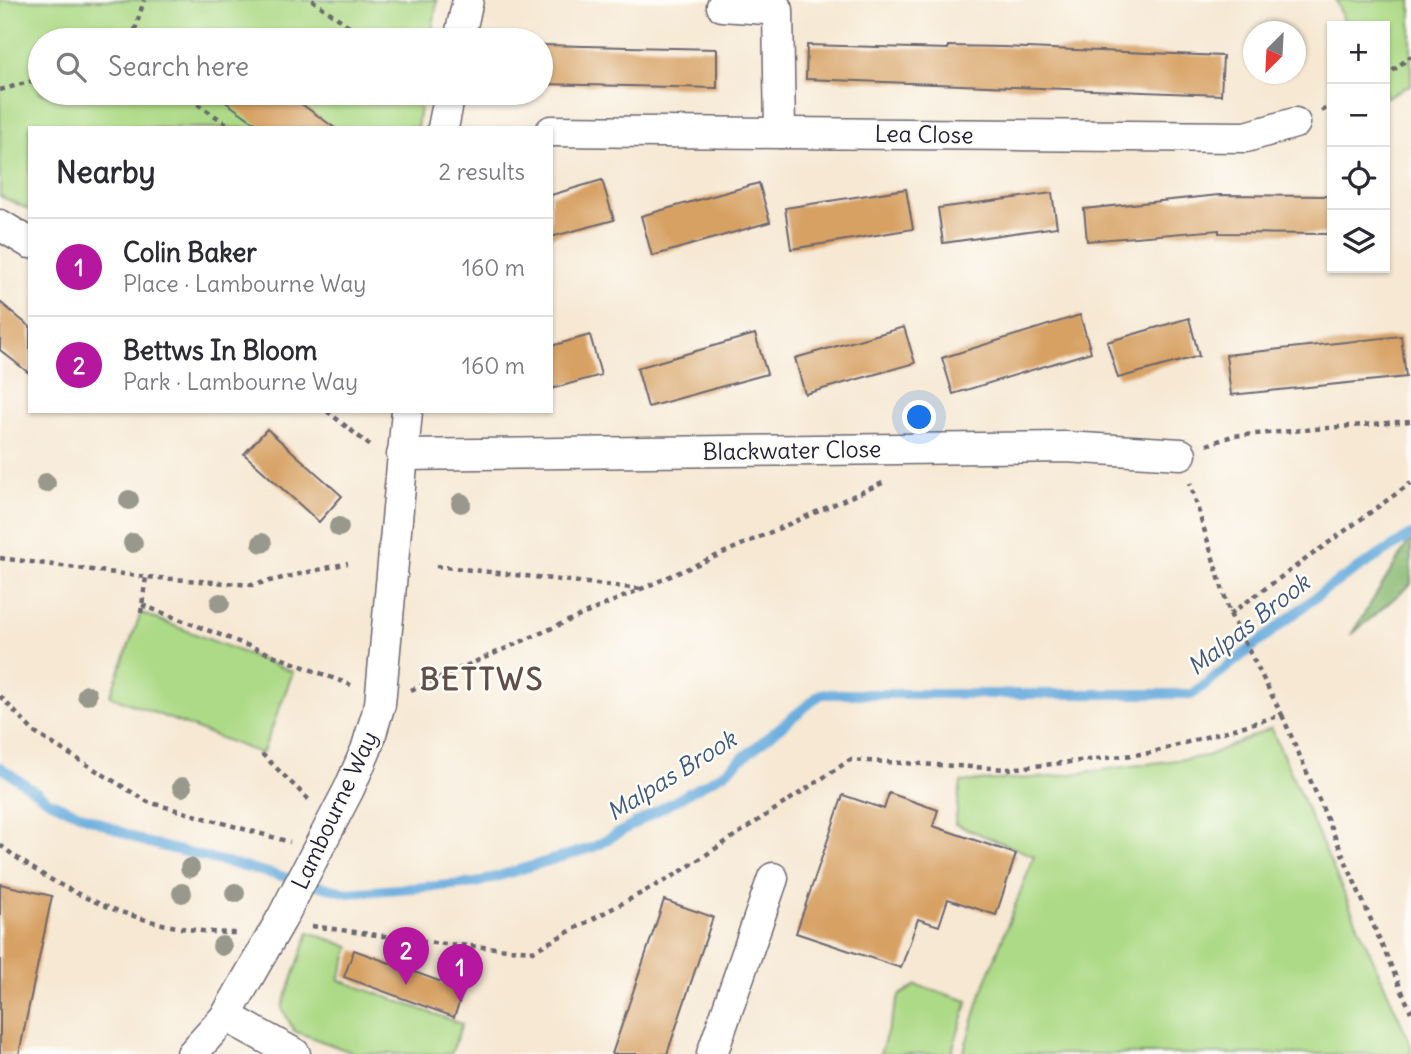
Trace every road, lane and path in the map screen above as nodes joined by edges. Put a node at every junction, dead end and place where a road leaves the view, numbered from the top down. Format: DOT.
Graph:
graph roads {
  1 [pos="144,0"];
  2 [pos="312,0"];
  3 [pos="468,0"];
  4 [pos="722,6"];
  5 [pos="136,28"];
  6 [pos="352,28"];
  7 [pos="462,28"];
  8 [pos="1411,57"];
  9 [pos="1390,73"];
  10 [pos="28,82"];
  11 [pos="0,90"];
  12 [pos="199,105"];
  13 [pos="448,105"];
  14 [pos="1295,123"];
  15 [pos="230,126"];
  16 [pos="443,126"];
  17 [pos="553,131"];
  18 [pos="780,133"];
  19 [pos="0,225"];
  20 [pos="28,242"];
  21 [pos="330,413"];
  22 [pos="407,413"];
  23 [pos="1411,421"];
  24 [pos="1181,454"];
  25 [pos="402,463"];
  26 [pos="898,477"];
  27 [pos="1411,483"];
  28 [pos="0,558"];
  29 [pos="348,563"];
  30 [pos="436,566"];
  31 [pos="146,577"];
  32 [pos="643,589"];
  33 [pos="142,605"];
  34 [pos="141,613"];
  35 [pos="1230,614"];
  36 [pos="0,696"];
  37 [pos="380,704"];
  38 [pos="1282,715"];
  39 [pos="262,754"];
  40 [pos="333,824"];
  41 [pos="0,845"];
  42 [pos="316,855"];
  43 [pos="774,878"];
  44 [pos="278,926"];
  45 [pos="1411,1012"];
  46 [pos="226,1016"];
  47 [pos="192,1054"];
  48 [pos="295,1054"];
  49 [pos="712,1054"];
  1 -- 5 [label="path"];
  2 -- 6 [label="path"];
  3 -- 7 [label="street"];
  4 -- 18 [label="street"];
  8 -- 9 [label="path"];
  10 -- 11 [label="path"];
  12 -- 15 [label="path"];
  13 -- 16 [label="street"];
  14 -- 18 [label="street, Lea Close"];
  17 -- 18 [label="street, Lea Close"];
  19 -- 20 [label="street"];
  21 -- 25 [label="path"];
  22 -- 25 [label="street, Lambourne Way"];
  23 -- 24 [label="path"];
  24 -- 25 [label="street, Blackwater Close"];
  24 -- 35 [label="path"];
  25 -- 37 [label="street, Lambourne Way"];
  26 -- 32 [label="path"];
  27 -- 35 [label="path"];
  28 -- 31 [label="path"];
  29 -- 31 [label="path"];
  30 -- 32 [label="path"];
  31 -- 33 [label="path"];
  32 -- 37 [label="path"];
  33 -- 34 [label="path"];
  33 -- 37 [label="path"];
  35 -- 38 [label="path"];
  36 -- 42 [label="path"];
  37 -- 40 [label="street, Lambourne Way"];
  38 -- 44 [label="path"];
  38 -- 45 [label="path"];
  39 -- 40 [label="path"];
  40 -- 42 [label="street, Lambourne Way"];
  41 -- 44 [label="path"];
  42 -- 44 [label="street, Lambourne Way"];
  43 -- 49 [label="street"];
  44 -- 46 [label="street, Lambourne Way"];
  46 -- 47 [label="street, Lambourne Way"];
  46 -- 48 [label="street"];
}
